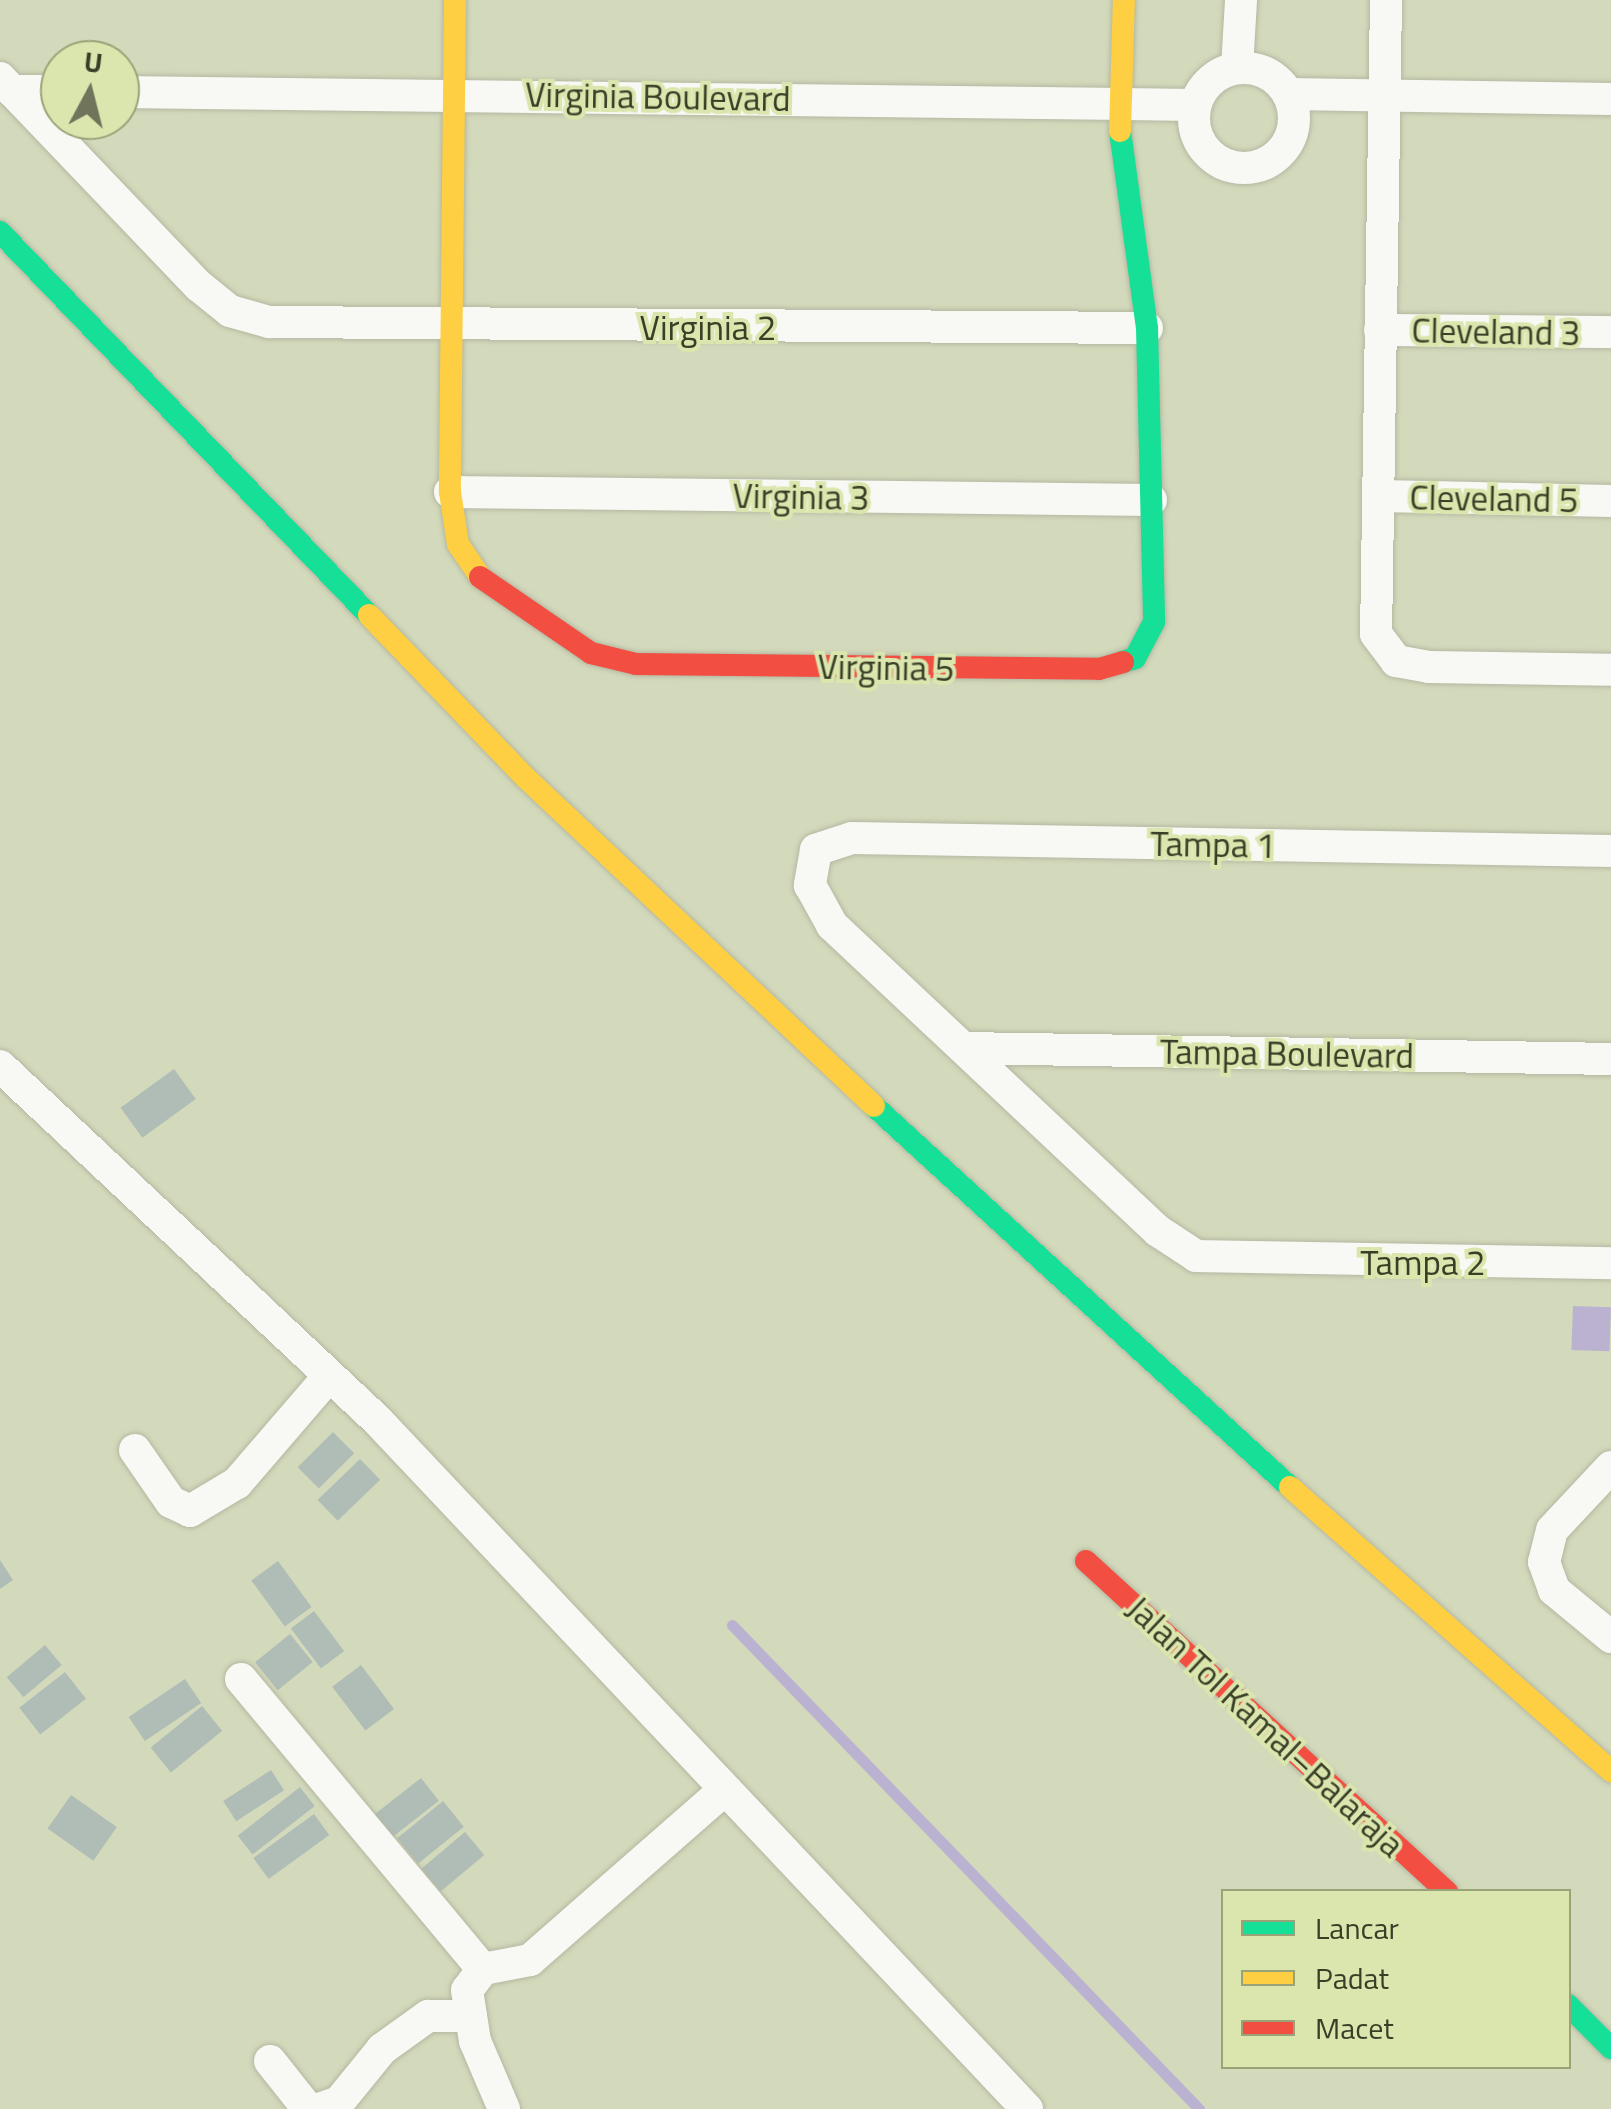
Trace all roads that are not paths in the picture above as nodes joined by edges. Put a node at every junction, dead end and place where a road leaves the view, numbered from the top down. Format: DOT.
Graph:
graph roads {
  1 [pos="456,0"];
  2 [pos="1124,0"];
  3 [pos="1242,0"];
  4 [pos="1386,0"];
  5 [pos="1238,68"];
  6 [pos="6,85"];
  7 [pos="40,89"];
  8 [pos="140,92"];
  9 [pos="454,93"];
  10 [pos="1288,94"];
  11 [pos="1384,97"];
  12 [pos="1611,99"];
  13 [pos="1116,104"];
  14 [pos="1195,104"];
  15 [pos="0,232"];
  16 [pos="450,327"];
  17 [pos="1147,328"];
  18 [pos="1380,330"];
  19 [pos="1611,332"];
  20 [pos="450,492"];
  21 [pos="1378,496"];
  22 [pos="1152,500"];
  23 [pos="1611,500"];
  24 [pos="1611,670"];
  25 [pos="816,850"];
  26 [pos="1611,851"];
  27 [pos="964,1048"];
  28 [pos="1611,1059"];
  29 [pos="6,1082"];
  30 [pos="1611,1263"];
  31 [pos="329,1376"];
  32 [pos="136,1450"];
  33 [pos="1611,1467"];
  34 [pos="1086,1561"];
  35 [pos="1611,1637"];
  36 [pos="241,1679"];
  37 [pos="1611,1771"];
  38 [pos="722,1791"];
  39 [pos="1444,1889"];
  40 [pos="483,1969"];
  41 [pos="1571,2008"];
  42 [pos="471,2016"];
  43 [pos="1611,2048"];
  44 [pos="270,2062"];
  45 [pos="308,2109"];
  46 [pos="319,2109"];
  47 [pos="504,2109"];
  48 [pos="1028,2109"];
  1 -- 9 [label="main road, Virginia 5"];
  2 -- 13 [label="main road"];
  3 -- 5 [label="street"];
  4 -- 11 [label="street"];
  5 -- 10 [label="street"];
  5 -- 14 [label="street"];
  6 -- 7 [label="street"];
  6 -- 16 [label="street, Virginia 2"];
  8 -- 9 [label="street, Virginia Boulevard"];
  9 -- 13 [label="street, Virginia Boulevard"];
  9 -- 16 [label="main road, Virginia 5"];
  10 -- 11 [label="street"];
  10 -- 14 [label="street"];
  11 -- 12 [label="street"];
  11 -- 18 [label="street"];
  13 -- 14 [label="street, Virginia Boulevard"];
  13 -- 17 [label="main road"];
  15 -- 37 [label="main road"];
  16 -- 17 [label="street, Virginia 2"];
  16 -- 20 [label="main road, Virginia 5"];
  17 -- 22 [label="main road"];
  18 -- 19 [label="street, Cleveland 3"];
  18 -- 21 [label="street"];
  20 -- 22 [label="street, Virginia 3"];
  20 -- 22 [label="main road, Virginia 5"];
  21 -- 23 [label="street, Cleveland 5"];
  21 -- 24 [label="street"];
  25 -- 26 [label="street, Tampa 1"];
  25 -- 27 [label="street, Tampa 2"];
  27 -- 28 [label="street, Tampa Boulevard"];
  27 -- 30 [label="street, Tampa 2"];
  29 -- 31 [label="street"];
  31 -- 32 [label="street"];
  31 -- 38 [label="street"];
  33 -- 35 [label="street"];
  34 -- 39 [label="main road, Jalan Tol Kamal–Balaraja"];
  36 -- 40 [label="street"];
  38 -- 40 [label="street"];
  38 -- 48 [label="street"];
  40 -- 42 [label="street"];
  41 -- 43 [label="main road"];
  42 -- 46 [label="street"];
  42 -- 47 [label="street"];
  44 -- 45 [label="street"];
}
